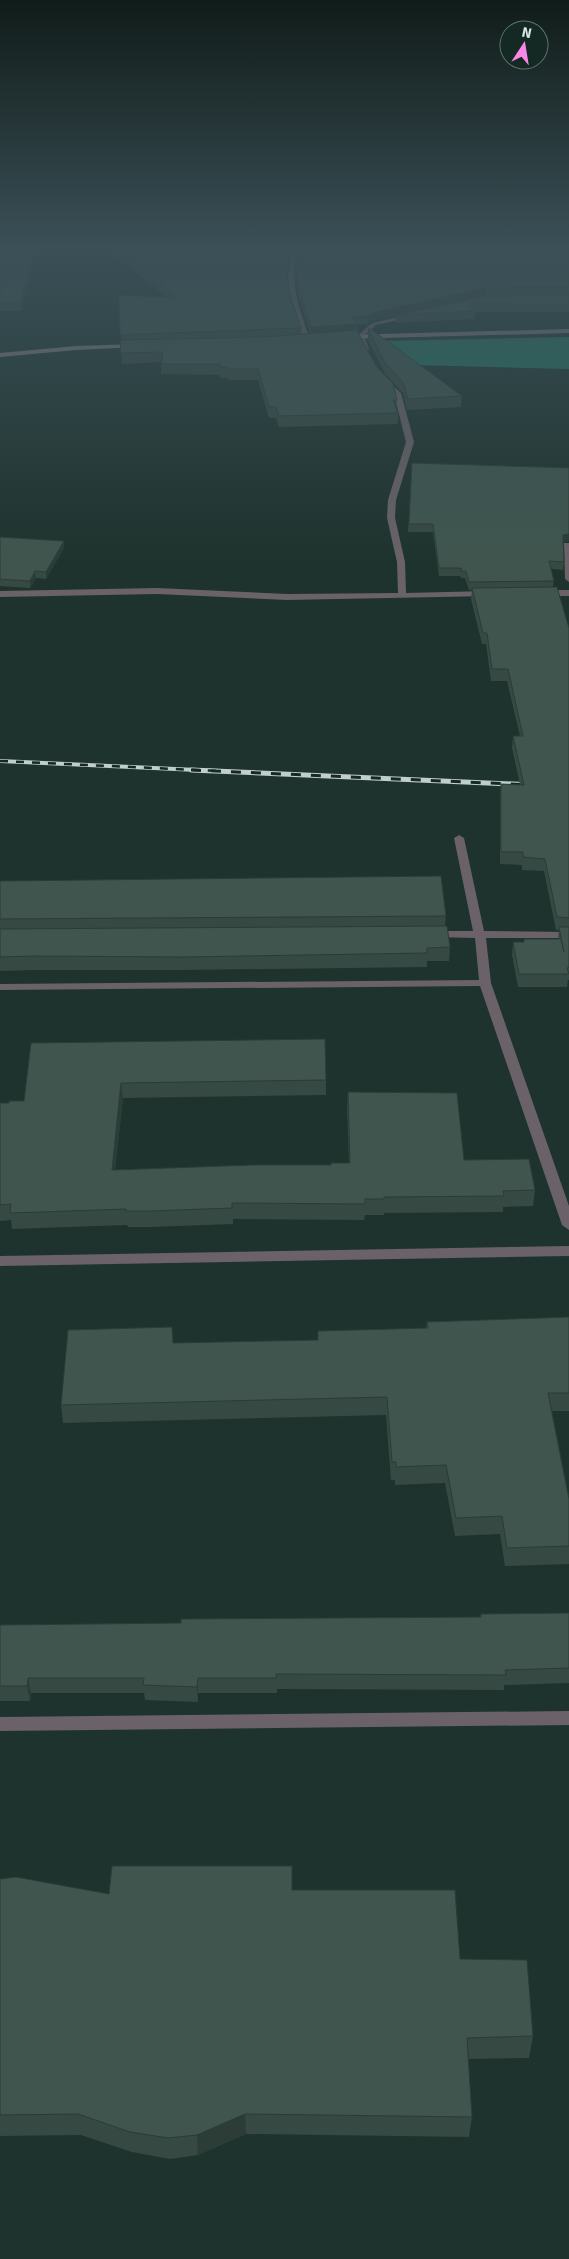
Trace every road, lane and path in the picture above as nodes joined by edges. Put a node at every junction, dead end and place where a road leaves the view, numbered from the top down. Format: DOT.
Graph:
graph roads {
  1 [pos="33,351"];
  2 [pos="0,354"];
  3 [pos="377,369"];
  4 [pos="567,545"];
  5 [pos="569,579"];
  6 [pos="569,593"];
  7 [pos="0,594"];
  8 [pos="500,594"];
  9 [pos="530,594"];
  10 [pos="402,596"];
  11 [pos="459,838"];
  12 [pos="419,934"];
  13 [pos="480,936"];
  14 [pos="569,936"];
  15 [pos="484,983"];
  16 [pos="0,988"];
  17 [pos="569,1225"];
  18 [pos="569,1251"];
  19 [pos="0,1261"];
  20 [pos="569,1718"];
  21 [pos="0,1724"];
  1 -- 2 [label="main road"];
  3 -- 10 [label="street"];
  4 -- 5 [label="street"];
  6 -- 9 [label="street"];
  7 -- 10 [label="street"];
  8 -- 10 [label="street"];
  11 -- 13 [label="street"];
  12 -- 13 [label="street"];
  13 -- 14 [label="street"];
  13 -- 15 [label="street"];
  15 -- 16 [label="street"];
  15 -- 17 [label="street"];
  18 -- 19 [label="street"];
  20 -- 21 [label="street"];
}
